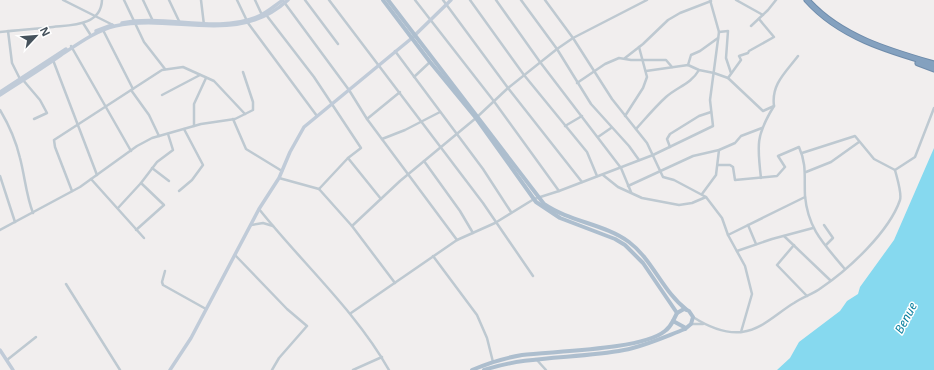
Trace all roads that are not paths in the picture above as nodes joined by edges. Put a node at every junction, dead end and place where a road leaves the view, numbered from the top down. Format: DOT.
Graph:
graph roads {
  1 [pos="63,0"];
  2 [pos="102,0"];
  3 [pos="124,0"];
  4 [pos="143,0"];
  5 [pos="169,0"];
  6 [pos="201,0"];
  7 [pos="237,0"];
  8 [pos="255,0"];
  9 [pos="305,0"];
  10 [pos="329,0"];
  11 [pos="383,0"];
  12 [pos="388,0"];
  13 [pos="415,0"];
  14 [pos="443,0"];
  15 [pos="451,0"];
  16 [pos="470,0"];
  17 [pos="496,0"];
  18 [pos="521,0"];
  19 [pos="545,0"];
  20 [pos="647,0"];
  21 [pos="736,0"];
  22 [pos="776,0"];
  23 [pos="807,0"];
  24 [pos="284,1"];
  25 [pos="711,1"];
  26 [pos="446,4"];
  27 [pos="262,14"];
  28 [pos="95,15"];
  29 [pos="763,15"];
  30 [pos="267,16"];
  31 [pos="152,19"];
  32 [pos="431,19"];
  33 [pos="759,19"];
  34 [pos="134,21"];
  35 [pos="179,21"];
  36 [pos="248,21"];
  37 [pos="83,23"];
  38 [pos="204,24"];
  39 [pos="113,26"];
  40 [pos="751,26"];
  41 [pos="102,29"];
  42 [pos="8,31"];
  43 [pos="0,32"];
  44 [pos="719,32"];
  45 [pos="90,34"];
  46 [pos="413,37"];
  47 [pos="572,38"];
  48 [pos="718,38"];
  49 [pos="338,44"];
  50 [pos="71,47"];
  51 [pos="639,47"];
  52 [pos="556,49"];
  53 [pos="395,51"];
  54 [pos="798,56"];
  55 [pos="625,58"];
  56 [pos="52,60"];
  57 [pos="643,60"];
  58 [pos="430,62"];
  59 [pos="540,62"];
  60 [pos="379,64"];
  61 [pos="688,65"];
  62 [pos="932,66"];
  63 [pos="673,67"];
  64 [pos="165,69"];
  65 [pos="699,70"];
  66 [pos="243,72"];
  67 [pos="593,72"];
  68 [pos="646,72"];
  69 [pos="714,73"];
  70 [pos="731,73"];
  71 [pos="200,75"];
  72 [pos="524,75"];
  73 [pos="414,77"];
  74 [pos="206,78"];
  75 [pos="728,78"];
  76 [pos="22,79"];
  77 [pos="578,82"];
  78 [pos="508,88"];
  79 [pos="132,90"];
  80 [pos="350,90"];
  81 [pos="0,92"];
  82 [pos="400,92"];
  83 [pos="162,95"];
  84 [pos="0,96"];
  85 [pos="493,100"];
  86 [pos="333,104"];
  87 [pos="774,106"];
  88 [pos="105,107"];
  89 [pos="934,108"];
  90 [pos="0,110"];
  91 [pos="440,112"];
  92 [pos="711,112"];
  93 [pos="246,114"];
  94 [pos="317,116"];
  95 [pos="477,116"];
  96 [pos="582,116"];
  97 [pos="625,116"];
  98 [pos="34,119"];
  99 [pos="367,119"];
  100 [pos="233,120"];
  101 [pos="421,122"];
  102 [pos="78,123"];
  103 [pos="194,126"];
  104 [pos="565,126"];
  105 [pos="611,128"];
  106 [pos="762,128"];
  107 [pos="184,129"];
  108 [pos="636,129"];
  109 [pos="455,133"];
  110 [pos="168,134"];
  111 [pos="158,136"];
  112 [pos="598,137"];
  113 [pos="382,139"];
  114 [pos="859,142"];
  115 [pos="440,147"];
  116 [pos="670,147"];
  117 [pos="719,150"];
  118 [pos="131,151"];
  119 [pos="802,153"];
  120 [pos="653,155"];
  121 [pos="348,158"];
  122 [pos="639,160"];
  123 [pos="424,161"];
  124 [pos="718,165"];
  125 [pos="152,168"];
  126 [pos="621,168"];
  127 [pos="895,170"];
  128 [pos="282,171"];
  129 [pos="661,171"];
  130 [pos="806,172"];
  131 [pos="408,174"];
  132 [pos="97,175"];
  133 [pos="603,175"];
  134 [pos="0,176"];
  135 [pos="597,176"];
  136 [pos="279,178"];
  137 [pos="761,178"];
  138 [pos="91,180"];
  139 [pos="169,181"];
  140 [pos="582,182"];
  141 [pos="141,183"];
  142 [pos="628,186"];
  143 [pos="319,189"];
  144 [pos="72,191"];
  145 [pos="179,191"];
  146 [pos="559,191"];
  147 [pos="631,192"];
  148 [pos="702,194"];
  149 [pos="539,196"];
  150 [pos="706,197"];
  151 [pos="805,197"];
  152 [pos="381,199"];
  153 [pos="534,199"];
  154 [pos="118,208"];
  155 [pos="259,209"];
  156 [pos="511,212"];
  157 [pos="32,213"];
  158 [pos="16,222"];
  159 [pos="495,223"];
  160 [pos="748,225"];
  161 [pos="824,225"];
  162 [pos="250,226"];
  163 [pos="274,226"];
  164 [pos="352,226"];
  165 [pos="812,228"];
  166 [pos="0,230"];
  167 [pos="136,230"];
  168 [pos="473,233"];
  169 [pos="728,235"];
  170 [pos="783,236"];
  171 [pos="144,238"];
  172 [pos="457,240"];
  173 [pos="756,244"];
  174 [pos="826,245"];
  175 [pos="794,246"];
  176 [pos="737,251"];
  177 [pos="235,255"];
  178 [pos="433,256"];
  179 [pos="844,268"];
  180 [pos="165,271"];
  181 [pos="533,276"];
  182 [pos="830,280"];
  183 [pos="395,283"];
  184 [pos="66,284"];
  185 [pos="807,296"];
  186 [pos="206,309"];
  187 [pos="687,310"];
  188 [pos="351,313"];
  189 [pos="676,313"];
  190 [pos="693,318"];
  191 [pos="673,321"];
  192 [pos="691,324"];
  193 [pos="704,324"];
  194 [pos="685,329"];
  195 [pos="741,332"];
  196 [pos="36,337"];
  197 [pos="0,350"];
  198 [pos="382,357"];
  199 [pos="536,359"];
  200 [pos="7,360"];
  201 [pos="493,362"];
  202 [pos="13,370"];
  203 [pos="120,370"];
  204 [pos="170,370"];
  205 [pos="272,370"];
  206 [pos="353,370"];
  207 [pos="389,370"];
  208 [pos="472,370"];
  209 [pos="484,370"];
  210 [pos="546,370"];
  1 -- 28 [label="street"];
  2 -- 28 [label="street"];
  3 -- 34 [label="street"];
  4 -- 31 [label="street"];
  5 -- 35 [label="street"];
  6 -- 38 [label="street"];
  7 -- 36 [label="street"];
  8 -- 27 [label="street"];
  9 -- 49 [label="street"];
  10 -- 60 [label="street"];
  11 -- 46 [label="main road"];
  12 -- 46 [label="main road"];
  13 -- 32 [label="street"];
  14 -- 26 [label="street"];
  15 -- 26 [label="main road"];
  16 -- 72 [label="street"];
  17 -- 59 [label="street"];
  18 -- 52 [label="street"];
  19 -- 47 [label="street"];
  20 -- 47 [label="street"];
  21 -- 29 [label="street"];
  22 -- 29 [label="street"];
  23 -- 62 [label="highway"];
  24 -- 27 [label="main road"];
  24 -- 30 [label="main road"];
  24 -- 80 [label="street"];
  25 -- 44 [label="street"];
  25 -- 51 [label="street"];
  26 -- 32 [label="main road"];
  26 -- 78 [label="street"];
  27 -- 36 [label="main road"];
  28 -- 37 [label="street"];
  28 -- 39 [label="street"];
  29 -- 33 [label="street"];
  30 -- 36 [label="main road"];
  30 -- 86 [label="street"];
  31 -- 34 [label="main road"];
  31 -- 35 [label="main road"];
  32 -- 46 [label="main road"];
  32 -- 85 [label="street"];
  33 -- 40 [label="street"];
  33 -- 70 [label="street"];
  34 -- 38 [label="main road"];
  34 -- 39 [label="main road"];
  34 -- 64 [label="street"];
  35 -- 38 [label="main road"];
  36 -- 38 [label="main road"];
  36 -- 94 [label="street"];
  37 -- 42 [label="street"];
  37 -- 45 [label="street"];
  39 -- 41 [label="main road"];
  41 -- 45 [label="main road"];
  41 -- 50 [label="main road"];
  41 -- 79 [label="street"];
  42 -- 43 [label="street"];
  42 -- 76 [label="street"];
  44 -- 48 [label="street"];
  44 -- 70 [label="street"];
  45 -- 50 [label="main road"];
  46 -- 53 [label="main road"];
  46 -- 58 [label="main road"];
  46 -- 95 [label="main road"];
  47 -- 52 [label="street"];
  47 -- 67 [label="street"];
  48 -- 61 [label="street"];
  48 -- 69 [label="street"];
  50 -- 56 [label="main road"];
  50 -- 88 [label="street"];
  51 -- 55 [label="street"];
  51 -- 57 [label="street"];
  52 -- 59 [label="street"];
  52 -- 77 [label="street"];
  53 -- 60 [label="main road"];
  53 -- 73 [label="street"];
  54 -- 87 [label="street"];
  55 -- 57 [label="street"];
  55 -- 67 [label="street"];
  56 -- 76 [label="main road"];
  56 -- 102 [label="street"];
  57 -- 63 [label="street"];
  57 -- 68 [label="street"];
  58 -- 73 [label="street"];
  58 -- 95 [label="main road"];
  59 -- 72 [label="street"];
  59 -- 96 [label="street"];
  60 -- 80 [label="main road"];
  60 -- 82 [label="street"];
  61 -- 63 [label="street"];
  61 -- 65 [label="street"];
  63 -- 68 [label="street"];
  64 -- 71 [label="street"];
  64 -- 79 [label="street"];
  65 -- 69 [label="street"];
  65 -- 108 [label="street"];
  66 -- 93 [label="street"];
  67 -- 77 [label="street"];
  67 -- 97 [label="street"];
  68 -- 97 [label="street"];
  69 -- 75 [label="street"];
  69 -- 92 [label="street"];
  70 -- 75 [label="street"];
  71 -- 74 [label="street"];
  71 -- 83 [label="street"];
  72 -- 78 [label="street"];
  72 -- 104 [label="street"];
  73 -- 91 [label="street"];
  74 -- 93 [label="street"];
  74 -- 103 [label="street"];
  75 -- 87 [label="street"];
  76 -- 81 [label="main road"];
  76 -- 84 [label="main road"];
  76 -- 98 [label="street"];
  77 -- 105 [label="street"];
  78 -- 85 [label="street"];
  78 -- 140 [label="street"];
  79 -- 88 [label="street"];
  79 -- 111 [label="street"];
  80 -- 86 [label="main road"];
  80 -- 99 [label="street"];
  82 -- 99 [label="street"];
  82 -- 101 [label="street"];
  85 -- 95 [label="street"];
  85 -- 146 [label="street"];
  86 -- 94 [label="main road"];
  86 -- 121 [label="street"];
  87 -- 106 [label="street"];
  88 -- 102 [label="street"];
  88 -- 118 [label="street"];
  89 -- 127 [label="street"];
  90 -- 157 [label="street"];
  91 -- 101 [label="street"];
  91 -- 109 [label="street"];
  92 -- 116 [label="street"];
  92 -- 116 [label="street"];
  93 -- 100 [label="street"];
  94 -- 128 [label="main road"];
  95 -- 109 [label="street"];
  95 -- 149 [label="main road"];
  95 -- 153 [label="main road"];
  96 -- 104 [label="street"];
  96 -- 112 [label="street"];
  97 -- 108 [label="street"];
  99 -- 113 [label="street"];
  100 -- 103 [label="street"];
  100 -- 128 [label="street"];
  101 -- 113 [label="street"];
  101 -- 115 [label="street"];
  102 -- 132 [label="street"];
  102 -- 144 [label="street"];
  103 -- 107 [label="street"];
  104 -- 135 [label="street"];
  105 -- 112 [label="street"];
  105 -- 122 [label="street"];
  106 -- 117 [label="street"];
  106 -- 137 [label="street"];
  107 -- 110 [label="street"];
  107 -- 145 [label="street"];
  108 -- 120 [label="street"];
  109 -- 115 [label="street"];
  109 -- 156 [label="street"];
  110 -- 111 [label="street"];
  110 -- 125 [label="street"];
  111 -- 118 [label="street"];
  112 -- 126 [label="street"];
  113 -- 131 [label="street"];
  114 -- 119 [label="street"];
  114 -- 127 [label="street"];
  114 -- 130 [label="street"];
  115 -- 123 [label="street"];
  115 -- 159 [label="street"];
  116 -- 120 [label="street"];
  117 -- 124 [label="street"];
  117 -- 129 [label="street"];
  118 -- 132 [label="street"];
  119 -- 130 [label="street"];
  119 -- 137 [label="street"];
  120 -- 122 [label="street"];
  120 -- 129 [label="street"];
  121 -- 143 [label="street"];
  121 -- 152 [label="street"];
  122 -- 126 [label="street"];
  123 -- 131 [label="street"];
  123 -- 168 [label="street"];
  124 -- 137 [label="street"];
  124 -- 148 [label="street"];
  125 -- 139 [label="street"];
  125 -- 141 [label="street"];
  126 -- 133 [label="street"];
  126 -- 142 [label="street"];
  127 -- 179 [label="street"];
  128 -- 136 [label="main road"];
  129 -- 142 [label="street"];
  129 -- 148 [label="street"];
  130 -- 151 [label="street"];
  131 -- 152 [label="street"];
  131 -- 172 [label="street"];
  132 -- 138 [label="street"];
  133 -- 135 [label="street"];
  133 -- 147 [label="street"];
  134 -- 158 [label="street"];
  135 -- 140 [label="street"];
  136 -- 143 [label="street"];
  136 -- 155 [label="main road"];
  138 -- 144 [label="street"];
  138 -- 154 [label="street"];
  140 -- 146 [label="street"];
  141 -- 154 [label="street"];
  141 -- 167 [label="street"];
  142 -- 147 [label="street"];
  143 -- 164 [label="street"];
  144 -- 157 [label="street"];
  146 -- 149 [label="street"];
  147 -- 150 [label="street"];
  148 -- 150 [label="street"];
  149 -- 153 [label="street"];
  149 -- 187 [label="main road"];
  150 -- 169 [label="street"];
  151 -- 160 [label="street"];
  151 -- 165 [label="street"];
  152 -- 164 [label="street"];
  153 -- 156 [label="street"];
  153 -- 189 [label="main road"];
  154 -- 167 [label="street"];
  155 -- 162 [label="main road"];
  155 -- 163 [label="street"];
  156 -- 159 [label="street"];
  157 -- 158 [label="street"];
  158 -- 166 [label="street"];
  159 -- 168 [label="street"];
  159 -- 181 [label="street"];
  160 -- 169 [label="street"];
  160 -- 173 [label="street"];
  161 -- 174 [label="street"];
  162 -- 163 [label="street"];
  162 -- 177 [label="main road"];
  163 -- 188 [label="street"];
  164 -- 183 [label="street"];
  165 -- 170 [label="street"];
  165 -- 174 [label="street"];
  167 -- 171 [label="street"];
  168 -- 172 [label="street"];
  169 -- 176 [label="street"];
  170 -- 173 [label="street"];
  170 -- 175 [label="street"];
  172 -- 178 [label="street"];
  173 -- 176 [label="street"];
  174 -- 179 [label="street"];
  175 -- 182 [label="street"];
  175 -- 185 [label="street"];
  176 -- 195 [label="street"];
  177 -- 186 [label="main road"];
  177 -- 205 [label="street"];
  178 -- 183 [label="street"];
  178 -- 201 [label="street"];
  179 -- 182 [label="street"];
  180 -- 186 [label="street"];
  182 -- 185 [label="street"];
  183 -- 188 [label="street"];
  184 -- 203 [label="street"];
  185 -- 195 [label="street"];
  186 -- 204 [label="main road"];
  187 -- 189 [label="main road"];
  187 -- 190 [label="main road"];
  188 -- 198 [label="street"];
  189 -- 191 [label="main road"];
  190 -- 192 [label="main road"];
  190 -- 193 [label="street"];
  191 -- 194 [label="main road"];
  191 -- 201 [label="main road"];
  192 -- 193 [label="street"];
  192 -- 194 [label="main road"];
  193 -- 195 [label="street"];
  194 -- 199 [label="main road"];
  196 -- 200 [label="street"];
  197 -- 200 [label="main road"];
  198 -- 206 [label="street"];
  198 -- 207 [label="street"];
  199 -- 209 [label="main road"];
  199 -- 210 [label="street"];
  200 -- 202 [label="main road"];
  201 -- 208 [label="main road"];
}
